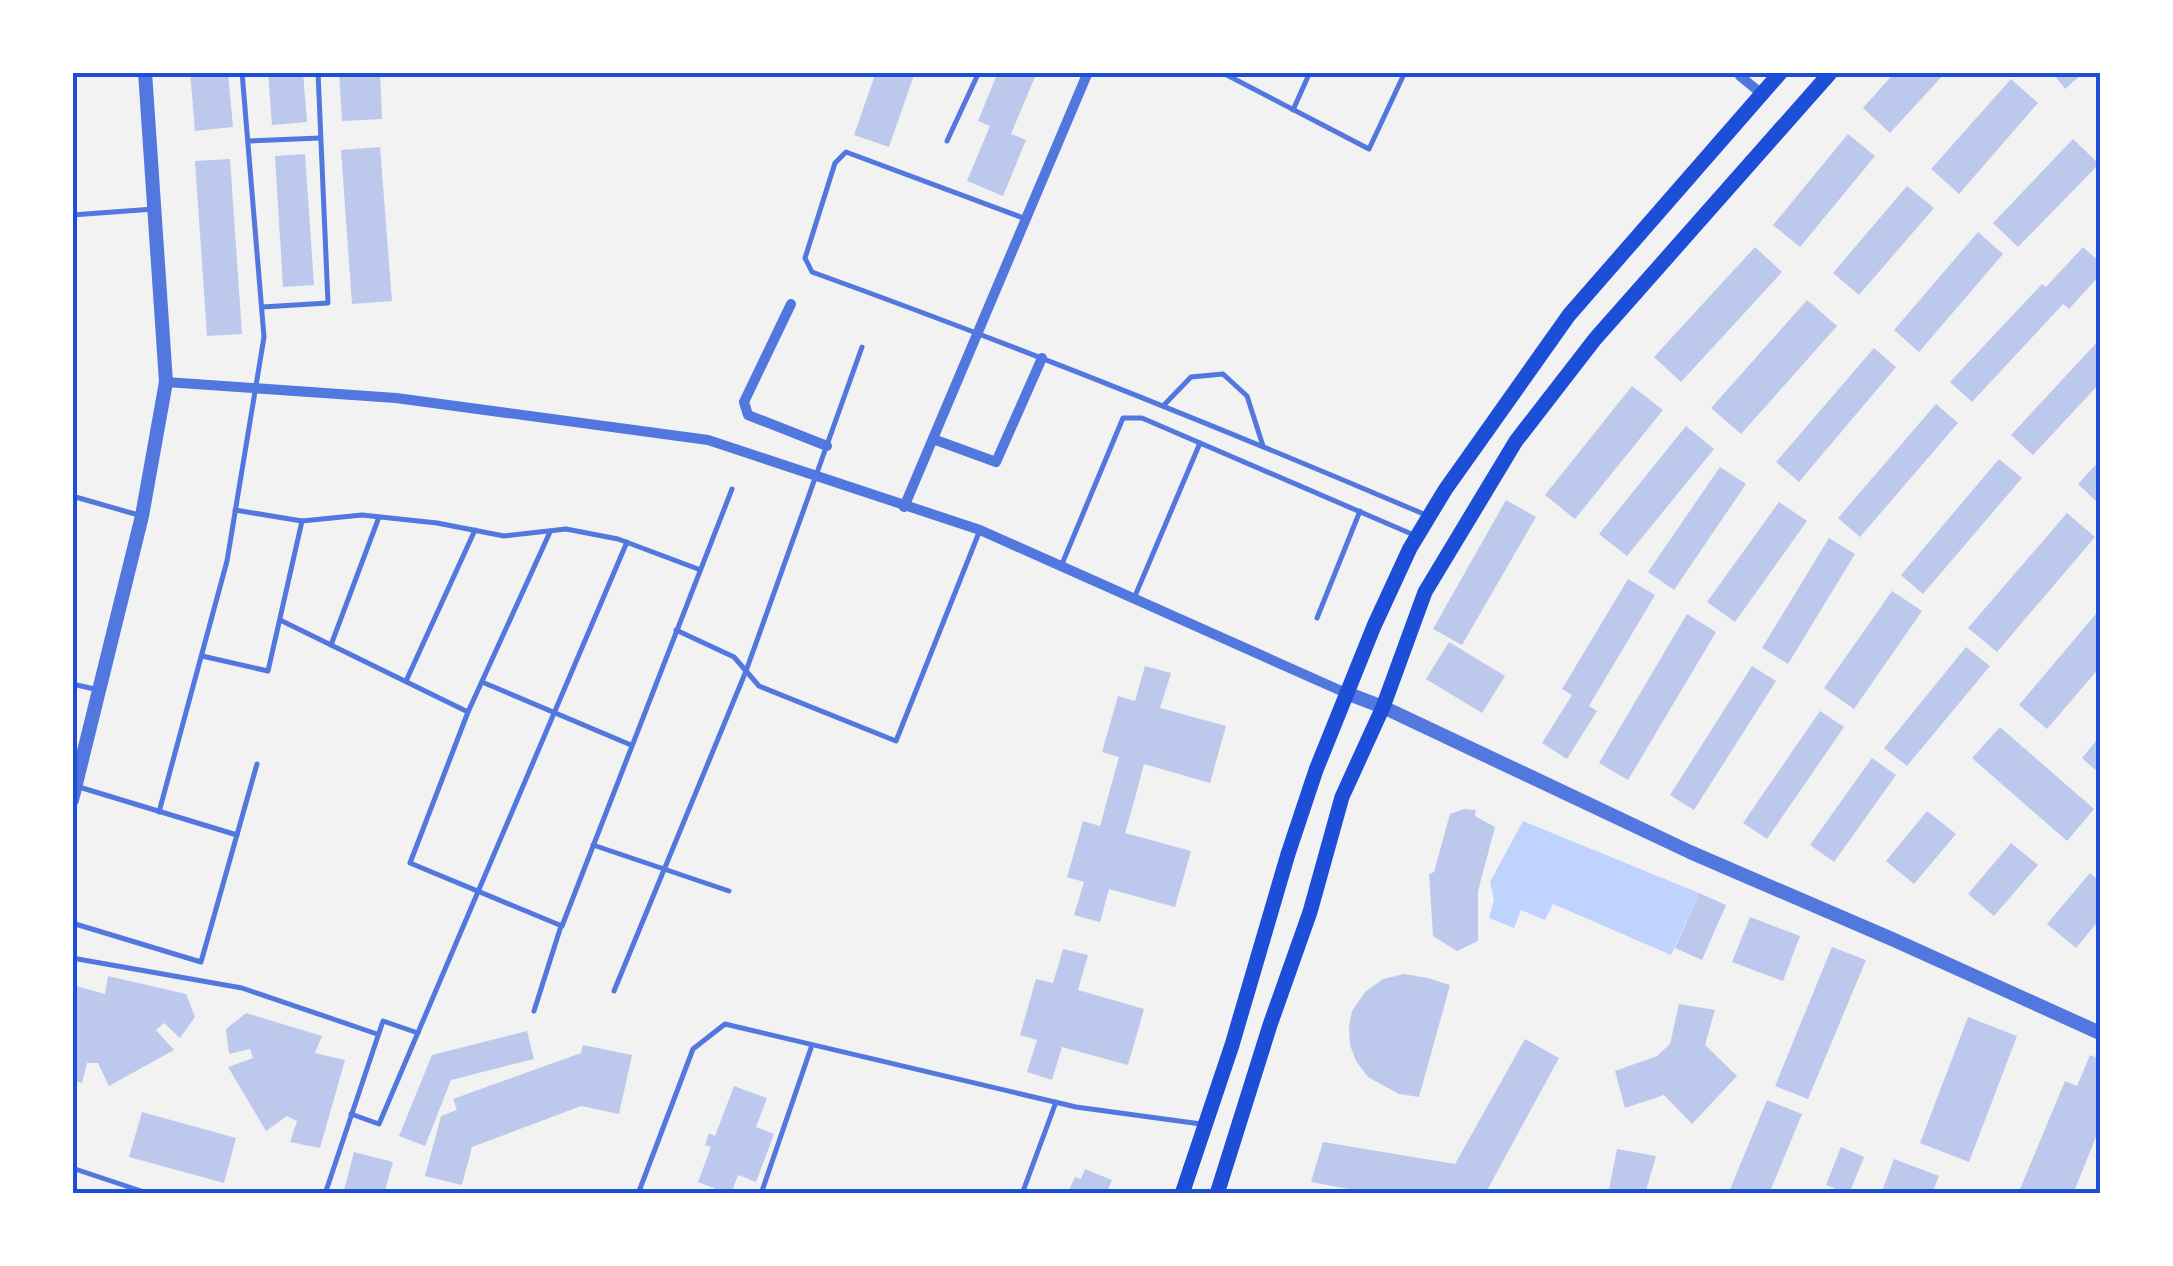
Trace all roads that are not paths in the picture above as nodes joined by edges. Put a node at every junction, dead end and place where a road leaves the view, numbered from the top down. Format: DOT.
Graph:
graph roads {
  1 [pos="145,72"];
  2 [pos="242,72"];
  3 [pos="318,72"];
  4 [pos="979,72"];
  5 [pos="1088,72"];
  6 [pos="1220,72"];
  7 [pos="1310,72"];
  8 [pos="1405,72"];
  9 [pos="1831,72"];
  10 [pos="1737,74"];
  11 [pos="1774,75"];
  12 [pos="1762,94"];
  13 [pos="1292,110"];
  14 [pos="321,138"];
  15 [pos="248,141"];
  16 [pos="947,142"];
  17 [pos="154,209"];
  18 [pos="72,215"];
  19 [pos="1026,219"];
  20 [pos="790,304"];
  21 [pos="262,307"];
  22 [pos="978,332"];
  23 [pos="862,348"];
  24 [pos="1042,358"];
  25 [pos="166,382"];
  26 [pos="257,388"];
  27 [pos="1163,406"];
  28 [pos="933,438"];
  29 [pos="1200,443"];
  30 [pos="828,446"];
  31 [pos="1263,446"];
  32 [pos="816,477"];
  33 [pos="732,490"];
  34 [pos="72,496"];
  35 [pos="904,507"];
  36 [pos="236,510"];
  37 [pos="1360,512"];
  38 [pos="142,516"];
  39 [pos="1429,516"];
  40 [pos="379,517"];
  41 [pos="302,520"];
  42 [pos="475,530"];
  43 [pos="551,530"];
  44 [pos="980,530"];
  45 [pos="1417,536"];
  46 [pos="627,542"];
  47 [pos="1062,566"];
  48 [pos="699,570"];
  49 [pos="1133,598"];
  50 [pos="1317,618"];
  51 [pos="280,620"];
  52 [pos="676,630"];
  53 [pos="331,645"];
  54 [pos="202,656"];
  55 [pos="746,670"];
  56 [pos="406,681"];
  57 [pos="482,682"];
  58 [pos="72,684"];
  59 [pos="100,690"];
  60 [pos="1346,692"];
  61 [pos="1383,707"];
  62 [pos="468,712"];
  63 [pos="553,712"];
  64 [pos="631,746"];
  65 [pos="257,764"];
  66 [pos="74,793"];
  67 [pos="159,812"];
  68 [pos="237,836"];
  69 [pos="593,845"];
  70 [pos="664,869"];
  71 [pos="476,891"];
  72 [pos="729,892"];
  73 [pos="72,924"];
  74 [pos="561,926"];
  75 [pos="72,958"];
  76 [pos="614,992"];
  77 [pos="534,1011"];
  78 [pos="418,1032"];
  79 [pos="377,1034"];
  80 [pos="2100,1034"];
  81 [pos="813,1044"];
  82 [pos="1056,1101"];
  83 [pos="351,1114"];
  84 [pos="1205,1124"];
  85 [pos="72,1168"];
  86 [pos="150,1194"];
  87 [pos="325,1194"];
  88 [pos="638,1194"];
  89 [pos="760,1194"];
  90 [pos="1022,1194"];
  91 [pos="1182,1194"];
  92 [pos="1217,1194"];
  1 -- 17 [label="street"];
  2 -- 15 [label="lane"];
  3 -- 14 [label="lane"];
  4 -- 16 [label="lane"];
  5 -- 19 [label="street"];
  6 -- 13 [label="lane"];
  7 -- 13 [label="lane"];
  8 -- 13 [label="lane"];
  9 -- 61 [label="main road"];
  10 -- 12 [label="street"];
  11 -- 12 [label="main road"];
  12 -- 39 [label="main road"];
  14 -- 15 [label="lane"];
  14 -- 21 [label="lane"];
  15 -- 21 [label="lane"];
  17 -- 18 [label="lane"];
  17 -- 25 [label="street"];
  19 -- 22 [label="street"];
  19 -- 22 [label="lane"];
  20 -- 30 [label="street"];
  21 -- 26 [label="lane"];
  22 -- 24 [label="lane"];
  22 -- 28 [label="street"];
  23 -- 30 [label="lane"];
  24 -- 27 [label="lane"];
  24 -- 28 [label="street"];
  25 -- 26 [label="street"];
  25 -- 38 [label="street"];
  26 -- 32 [label="street"];
  26 -- 36 [label="lane"];
  27 -- 31 [label="lane"];
  27 -- 31 [label="lane"];
  28 -- 35 [label="street"];
  29 -- 37 [label="lane"];
  29 -- 47 [label="lane"];
  29 -- 49 [label="lane"];
  30 -- 32 [label="lane"];
  31 -- 39 [label="lane"];
  32 -- 35 [label="street"];
  32 -- 55 [label="lane"];
  33 -- 48 [label="lane"];
  34 -- 38 [label="lane"];
  35 -- 44 [label="street"];
  36 -- 41 [label="lane"];
  36 -- 54 [label="lane"];
  37 -- 45 [label="lane"];
  37 -- 50 [label="lane"];
  38 -- 59 [label="street"];
  39 -- 45 [label="main road"];
  40 -- 41 [label="lane"];
  40 -- 42 [label="lane"];
  40 -- 53 [label="lane"];
  41 -- 51 [label="lane"];
  42 -- 43 [label="lane"];
  42 -- 56 [label="lane"];
  43 -- 46 [label="lane"];
  43 -- 57 [label="lane"];
  44 -- 47 [label="street"];
  44 -- 55 [label="lane"];
  45 -- 60 [label="main road"];
  46 -- 48 [label="lane"];
  46 -- 63 [label="lane"];
  47 -- 49 [label="street"];
  48 -- 52 [label="lane"];
  49 -- 60 [label="street"];
  51 -- 53 [label="lane"];
  51 -- 54 [label="lane"];
  52 -- 55 [label="lane"];
  52 -- 64 [label="lane"];
  53 -- 56 [label="lane"];
  54 -- 67 [label="lane"];
  55 -- 70 [label="lane"];
  56 -- 62 [label="lane"];
  57 -- 62 [label="lane"];
  57 -- 63 [label="lane"];
  58 -- 59 [label="lane"];
  59 -- 66 [label="street"];
  60 -- 61 [label="street"];
  60 -- 84 [label="main road"];
  61 -- 80 [label="street"];
  61 -- 92 [label="main road"];
  62 -- 71 [label="lane"];
  63 -- 64 [label="lane"];
  63 -- 71 [label="lane"];
  64 -- 69 [label="lane"];
  65 -- 68 [label="lane"];
  66 -- 67 [label="lane"];
  67 -- 68 [label="lane"];
  68 -- 73 [label="lane"];
  69 -- 70 [label="lane"];
  69 -- 74 [label="lane"];
  70 -- 72 [label="lane"];
  70 -- 76 [label="lane"];
  71 -- 74 [label="lane"];
  71 -- 78 [label="lane"];
  74 -- 77 [label="lane"];
  75 -- 79 [label="lane"];
  78 -- 79 [label="lane"];
  78 -- 83 [label="lane"];
  79 -- 83 [label="lane"];
  81 -- 82 [label="lane"];
  81 -- 88 [label="lane"];
  81 -- 89 [label="lane"];
  82 -- 84 [label="lane"];
  82 -- 90 [label="lane"];
  83 -- 87 [label="lane"];
  84 -- 91 [label="main road"];
  85 -- 86 [label="lane"];
}
